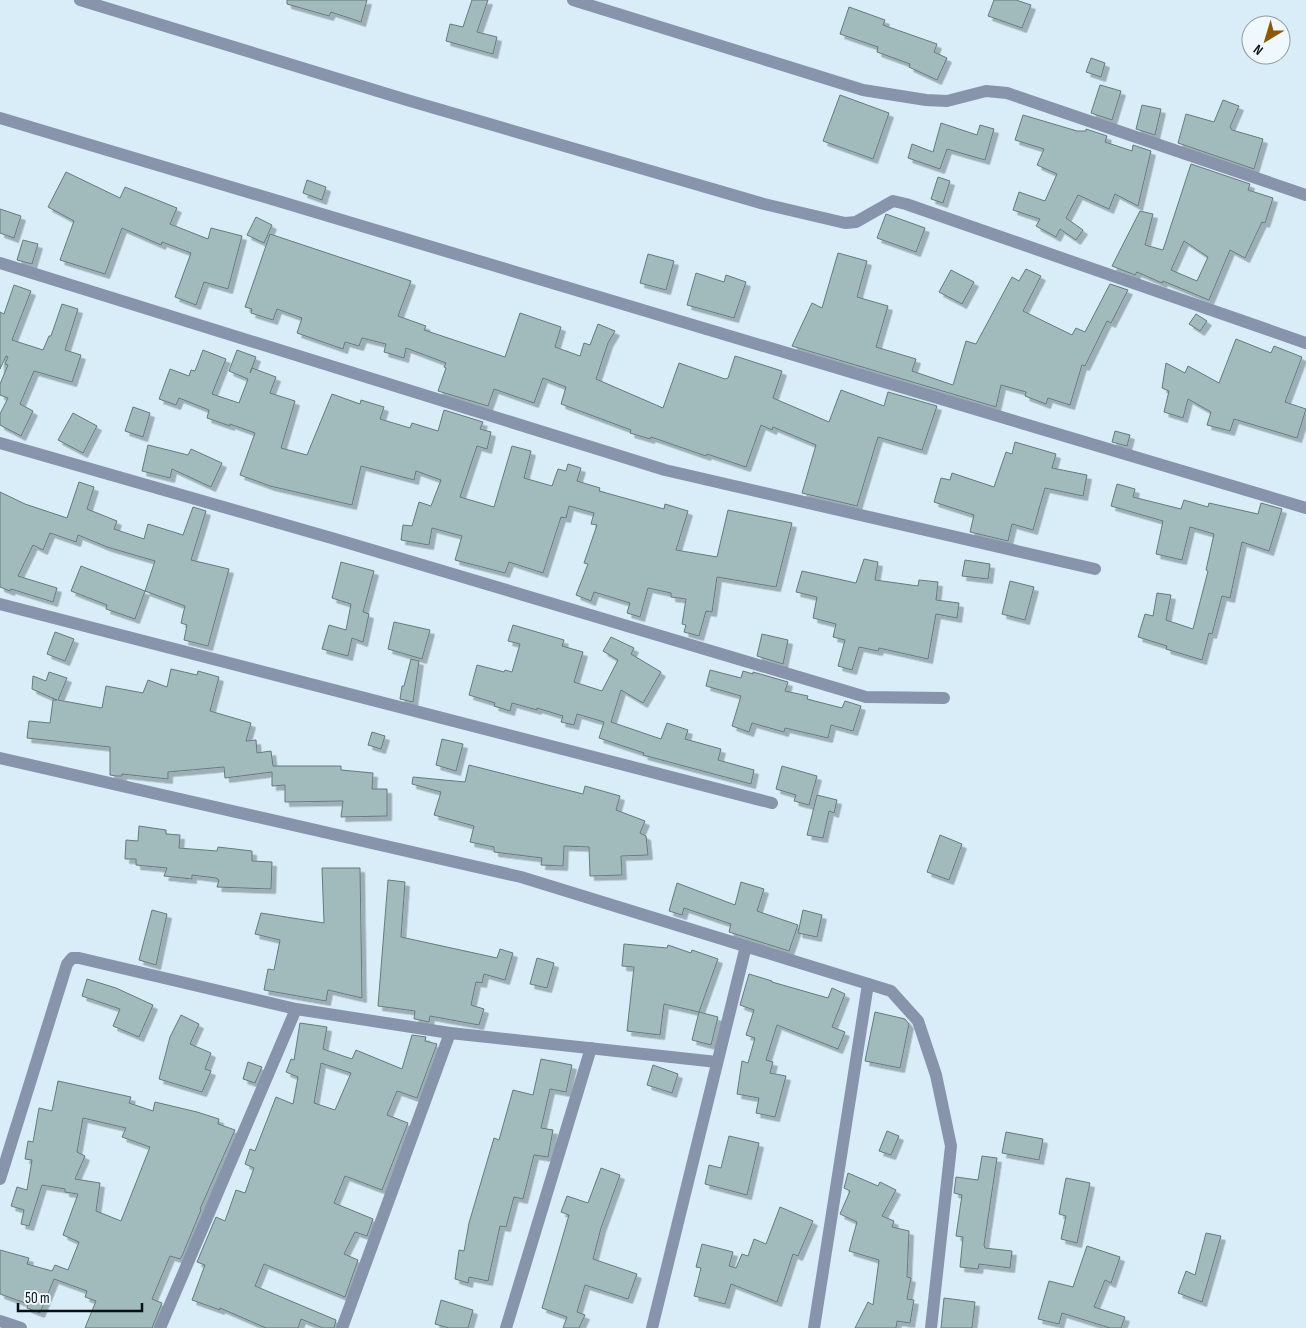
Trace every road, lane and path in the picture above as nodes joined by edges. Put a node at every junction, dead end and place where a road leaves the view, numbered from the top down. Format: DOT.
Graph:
graph roads {
  1 [pos="80,0"];
  2 [pos="573,0"];
  3 [pos="0,118"];
  4 [pos="1306,195"];
  5 [pos="0,263"];
  6 [pos="1306,343"];
  7 [pos="0,443"];
  8 [pos="1306,508"];
  9 [pos="1095,569"];
  10 [pos="0,604"];
  11 [pos="944,698"];
  12 [pos="0,758"];
  13 [pos="772,803"];
  14 [pos="746,946"];
  15 [pos="868,984"];
  16 [pos="296,1008"];
  17 [pos="450,1033"];
  18 [pos="591,1048"];
  19 [pos="717,1062"];
  20 [pos="0,1179"];
  21 [pos="0,1321"];
  22 [pos="21,1328"];
  23 [pos="160,1328"];
  24 [pos="342,1328"];
  25 [pos="506,1328"];
  26 [pos="652,1328"];
  27 [pos="814,1328"];
  28 [pos="932,1328"];
  1 -- 6 [label="street"];
  2 -- 4 [label="street"];
  3 -- 8 [label="street"];
  5 -- 9 [label="street"];
  7 -- 11 [label="street"];
  10 -- 13 [label="street"];
  12 -- 14 [label="street"];
  14 -- 15 [label="street"];
  14 -- 19 [label="street"];
  15 -- 27 [label="street"];
  15 -- 28 [label="street"];
  16 -- 17 [label="street"];
  16 -- 20 [label="street"];
  16 -- 23 [label="street"];
  17 -- 18 [label="street"];
  17 -- 24 [label="street"];
  18 -- 19 [label="street"];
  18 -- 25 [label="street"];
  19 -- 26 [label="street"];
  21 -- 22 [label="street"];
}
